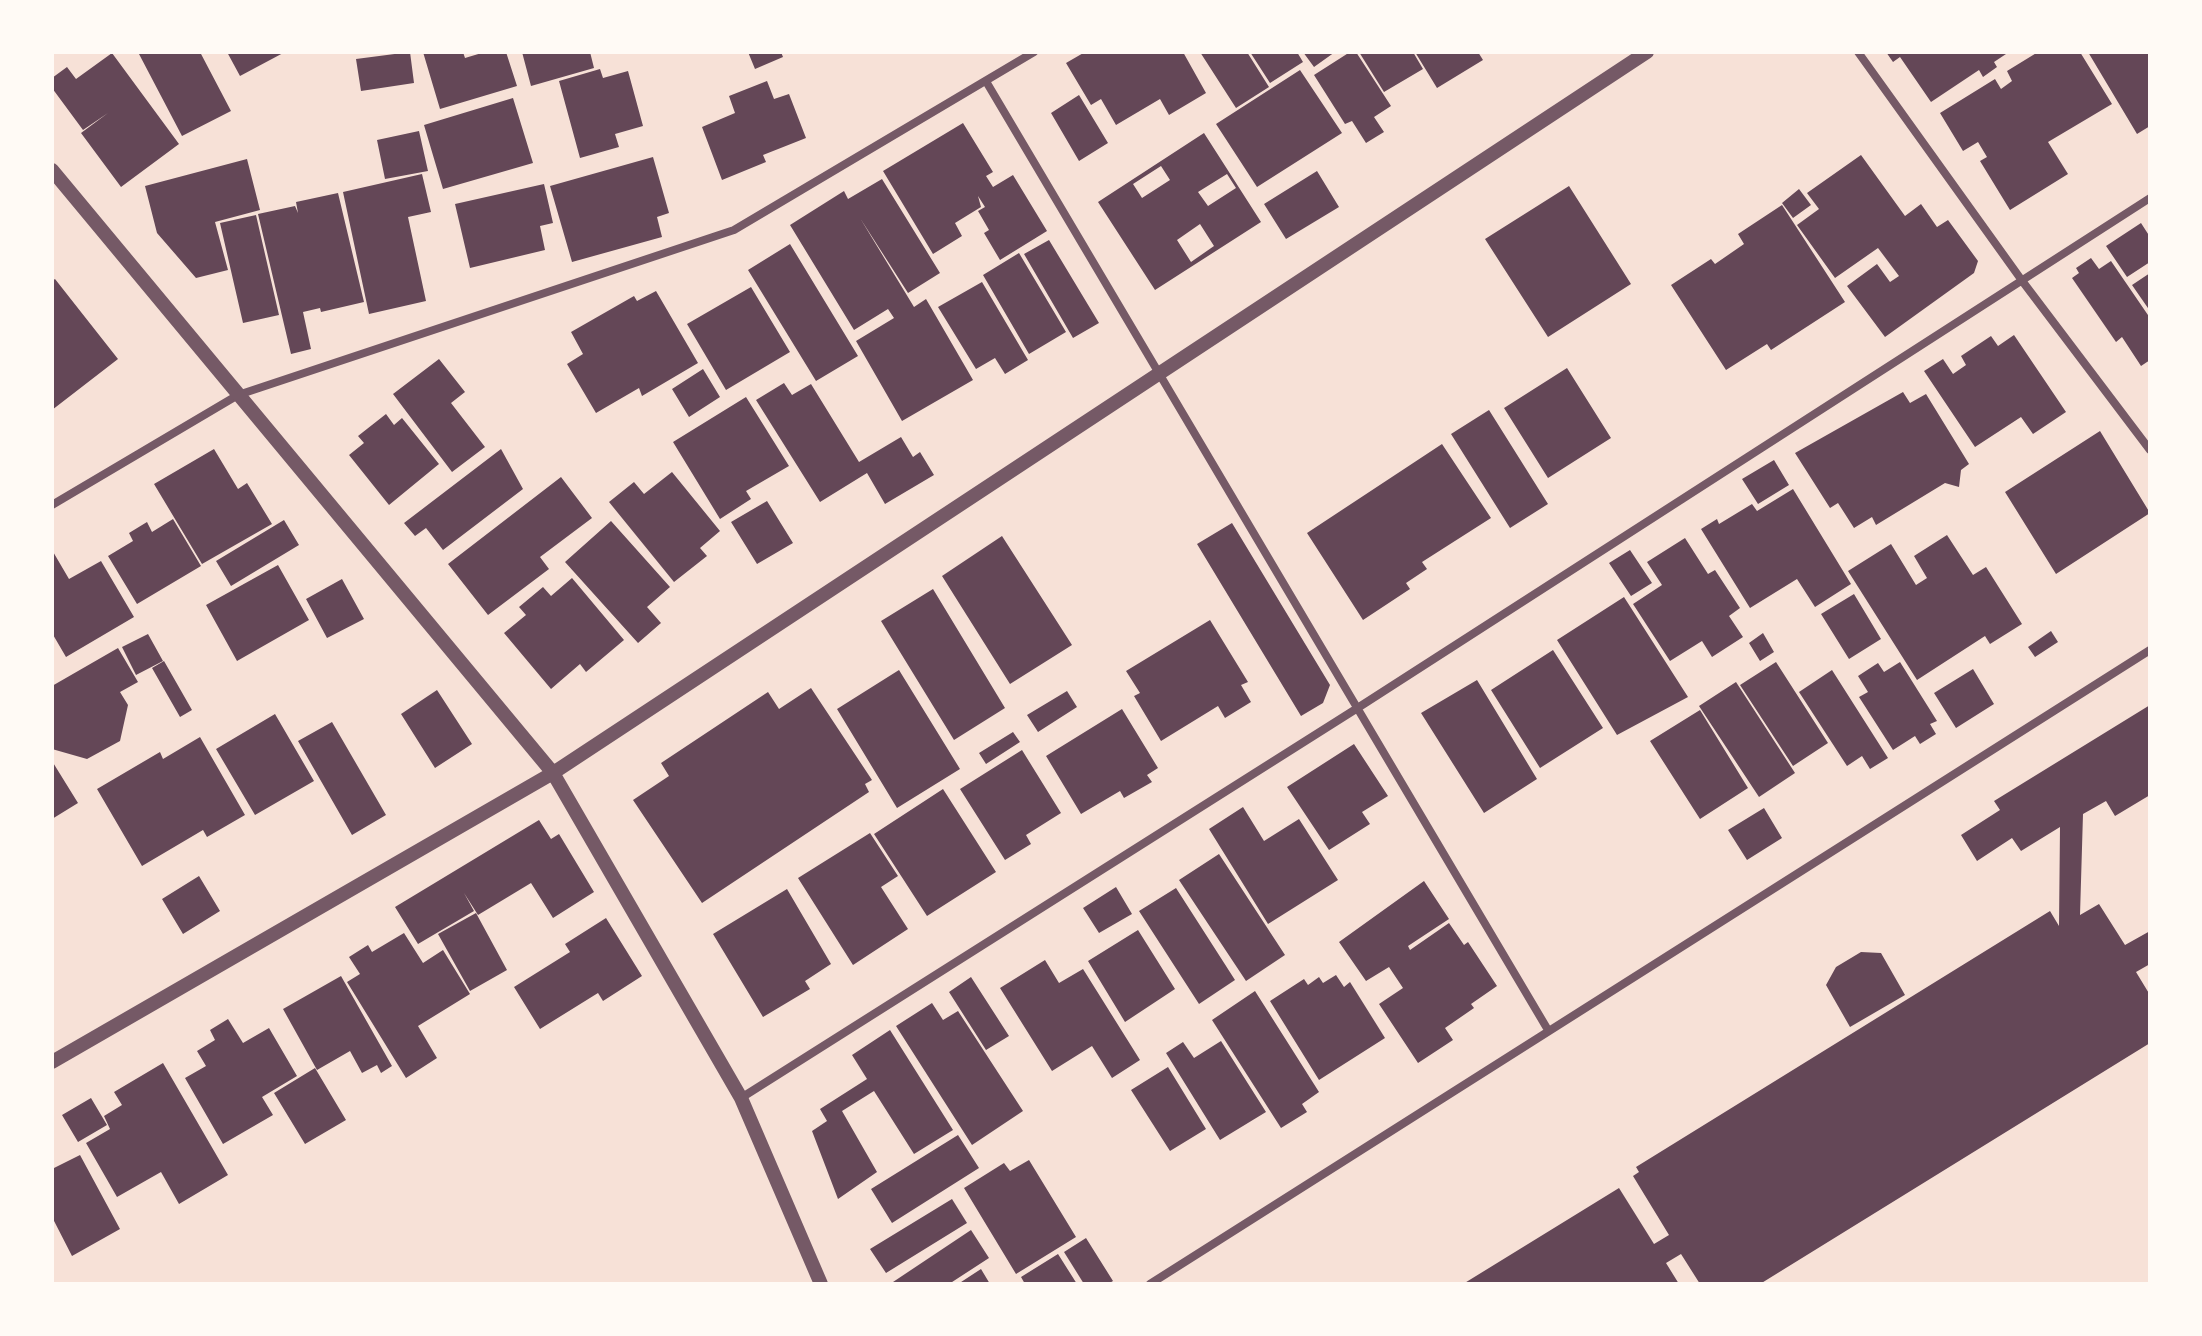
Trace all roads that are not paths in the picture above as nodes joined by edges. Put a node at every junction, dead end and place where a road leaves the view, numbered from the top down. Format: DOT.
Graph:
graph roads {
  1 [pos="1034,52"];
  2 [pos="1647,52"];
  3 [pos="1858,52"];
  4 [pos="987,83"];
  5 [pos="52,170"];
  6 [pos="2150,198"];
  7 [pos="2023,282"];
  8 [pos="1157,373"];
  9 [pos="238,395"];
  10 [pos="2150,450"];
  11 [pos="52,505"];
  12 [pos="2150,650"];
  13 [pos="1356,709"];
  14 [pos="553,773"];
  15 [pos="1548,1030"];
  16 [pos="52,1062"];
  17 [pos="741,1098"];
  18 [pos="821,1284"];
  19 [pos="1150,1284"];
  1 -- 4 [label="street"];
  2 -- 8 [label="street"];
  3 -- 7 [label="street"];
  4 -- 8 [label="street"];
  4 -- 9 [label="street"];
  5 -- 9 [label="street"];
  6 -- 7 [label="street"];
  7 -- 10 [label="street"];
  7 -- 13 [label="street"];
  8 -- 13 [label="street"];
  8 -- 14 [label="street"];
  9 -- 11 [label="street"];
  9 -- 14 [label="street"];
  12 -- 15 [label="street"];
  13 -- 15 [label="street"];
  13 -- 17 [label="street"];
  14 -- 16 [label="street"];
  14 -- 17 [label="street"];
  15 -- 19 [label="street"];
  17 -- 18 [label="street"];
}
